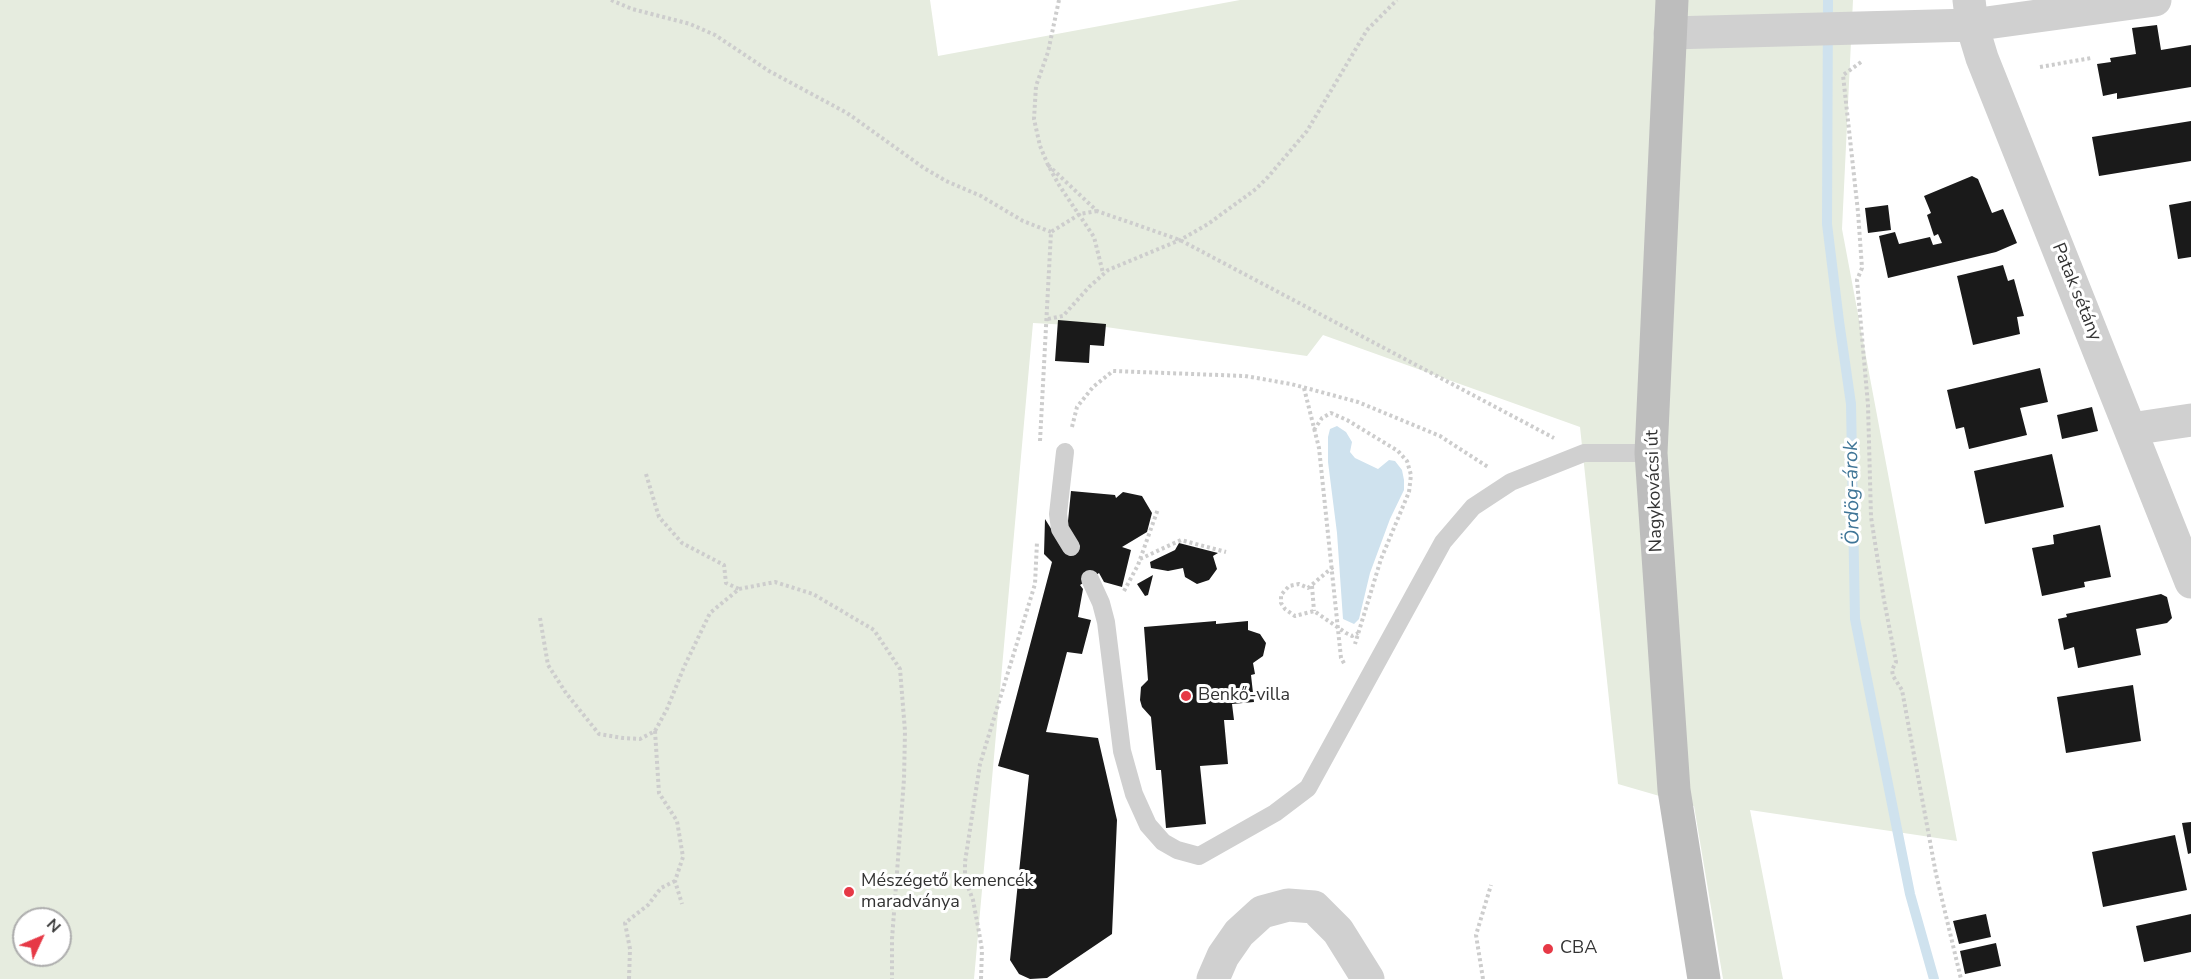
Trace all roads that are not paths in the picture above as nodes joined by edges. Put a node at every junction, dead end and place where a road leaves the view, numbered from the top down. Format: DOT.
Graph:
graph roads {
  1 [pos="1672,0"];
  2 [pos="2156,0"];
  3 [pos="1971,13"];
  4 [pos="1670,33"];
  5 [pos="2191,420"];
  6 [pos="2131,429"];
  7 [pos="1065,452"];
  8 [pos="1651,453"];
  9 [pos="1071,547"];
  10 [pos="1090,579"];
  11 [pos="2191,582"];
  12 [pos="1213,979"];
  13 [pos="1368,979"];
  14 [pos="1704,979"];
  1 -- 4 [label="street, Nagykovácsi út"];
  2 -- 3 [label="street"];
  3 -- 4 [label="street"];
  3 -- 6 [label="street, Patak sétány"];
  4 -- 8 [label="street, Nagykovácsi út"];
  5 -- 6 [label="street"];
  6 -- 11 [label="street, Patak sétány"];
  7 -- 9 [label="lane"];
  8 -- 10 [label="lane"];
  8 -- 14 [label="street, Nagykovácsi út"];
  12 -- 13 [label="street"];
}
